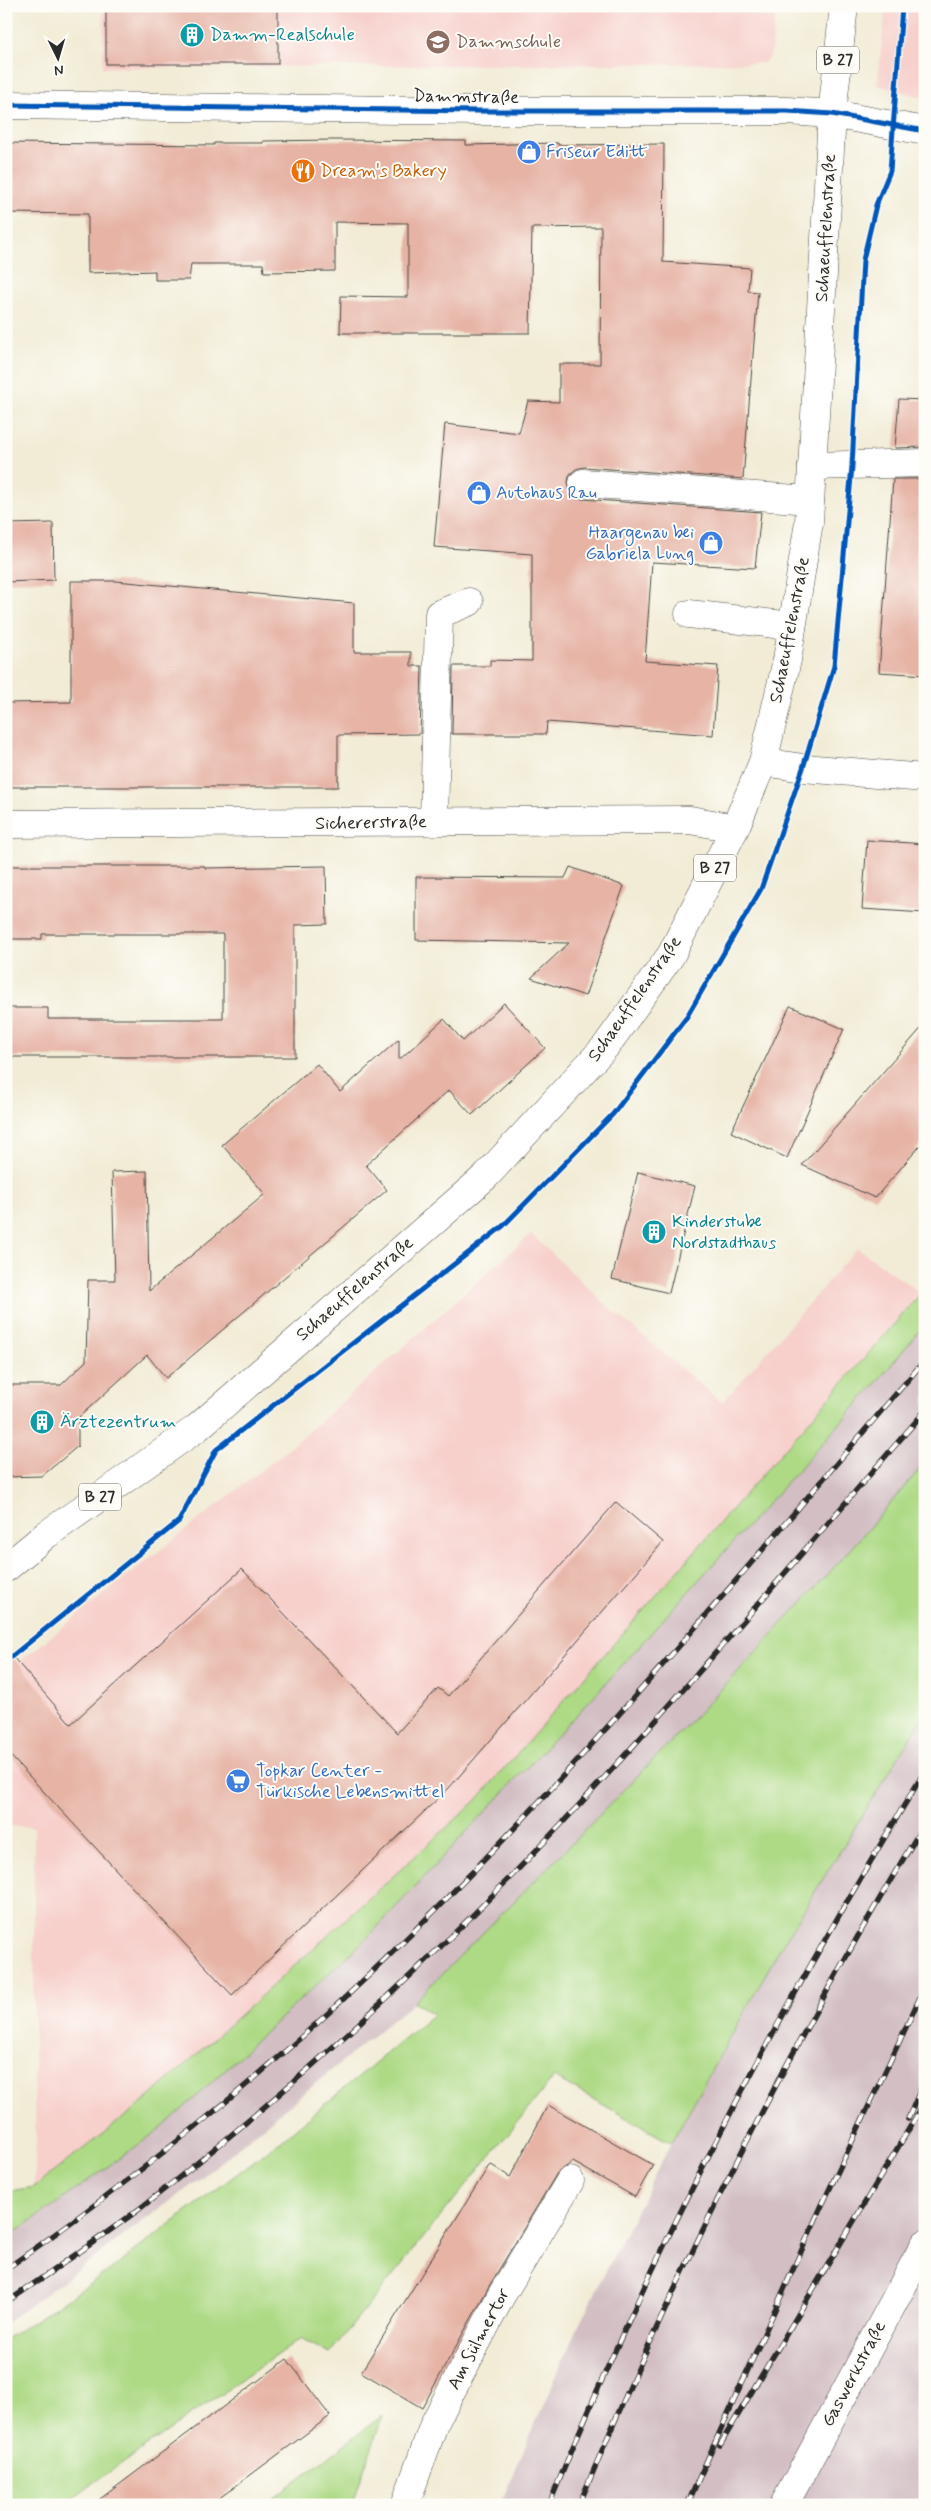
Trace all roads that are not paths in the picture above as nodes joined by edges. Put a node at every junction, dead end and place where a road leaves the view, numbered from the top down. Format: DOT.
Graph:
graph roads {
  1 [pos="844,6"];
  2 [pos="6,105"];
  3 [pos="832,114"];
  4 [pos="925,131"];
  5 [pos="925,463"];
  6 [pos="812,466"];
  7 [pos="583,483"];
  8 [pos="810,500"];
  9 [pos="469,602"];
  10 [pos="689,614"];
  11 [pos="792,626"];
  12 [pos="763,762"];
  13 [pos="925,778"];
  14 [pos="434,822"];
  15 [pos="6,824"];
  16 [pos="735,828"];
  17 [pos="6,1568"];
  18 [pos="570,2181"];
  19 [pos="925,2244"];
  20 [pos="406,2505"];
  21 [pos="784,2505"];
  1 -- 3 [label="street, Schaeuffelenstraße / B 27"];
  2 -- 3 [label="street, Dammstraße"];
  3 -- 4 [label="street, Dammstraße"];
  3 -- 6 [label="street, Schaeuffelenstraße / B 27"];
  5 -- 6 [label="street"];
  6 -- 8 [label="street, Schaeuffelenstraße / B 27"];
  7 -- 8 [label="street"];
  8 -- 11 [label="street, Schaeuffelenstraße / B 27"];
  9 -- 14 [label="street"];
  10 -- 11 [label="street"];
  11 -- 12 [label="street, Schaeuffelenstraße / B 27"];
  12 -- 13 [label="street"];
  12 -- 16 [label="street, Schaeuffelenstraße / B 27"];
  14 -- 15 [label="street, Sichererstraße"];
  14 -- 16 [label="street, Sichererstraße"];
  16 -- 17 [label="street, Schaeuffelenstraße / B 27"];
  18 -- 20 [label="street, Am Sülmertor"];
  19 -- 21 [label="street, Gaswerkstraße"];
}
